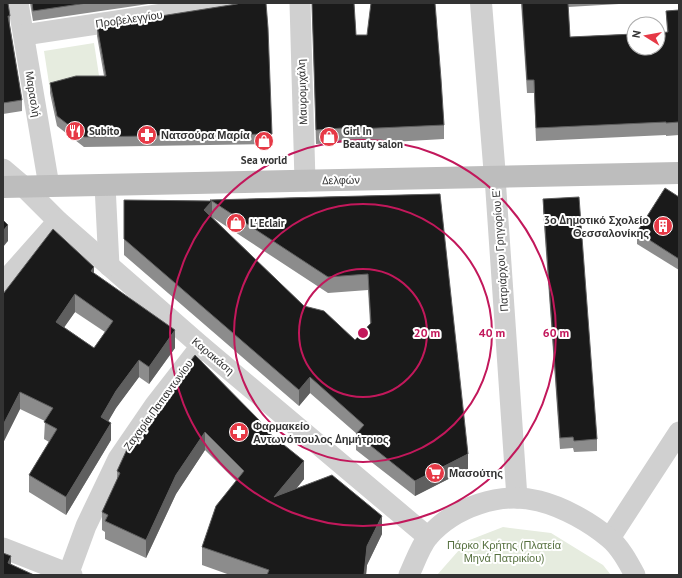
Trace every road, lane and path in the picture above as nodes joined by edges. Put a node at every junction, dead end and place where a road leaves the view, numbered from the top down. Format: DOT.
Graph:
graph roads {
  1 [pos="18,3"];
  2 [pos="235,3"];
  3 [pos="300,3"];
  4 [pos="481,3"];
  5 [pos="24,34"];
  6 [pos="3,169"];
  7 [pos="679,173"];
  8 [pos="496,177"];
  9 [pos="305,181"];
  10 [pos="105,185"];
  11 [pos="13,186"];
  12 [pos="48,186"];
  13 [pos="58,221"];
  14 [pos="109,266"];
  15 [pos="3,283"];
  16 [pos="201,346"];
  17 [pos="679,432"];
  18 [pos="517,498"];
  19 [pos="428,537"];
  20 [pos="610,538"];
  21 [pos="3,548"];
  22 [pos="70,575"];
  23 [pos="409,575"];
  24 [pos="635,575"];
  1 -- 5 [label="street, Μαρασλή"];
  2 -- 5 [label="street, Προβελεγγίου"];
  3 -- 9 [label="street, Μαυρομιχάλη"];
  4 -- 8 [label="street, Πατριάρχου Γρηγορίου Ε'"];
  5 -- 12 [label="street, Μαρασλή"];
  6 -- 11 [label="street, Καρακάση"];
  7 -- 8 [label="main road, Δελφών"];
  8 -- 9 [label="main road, Δελφών"];
  8 -- 18 [label="street, Πατριάρχου Γρηγορίου Ε'"];
  9 -- 10 [label="main road, Δελφών"];
  10 -- 12 [label="main road, Δελφών"];
  10 -- 14 [label="street"];
  11 -- 12 [label="main road, Δελφών"];
  11 -- 13 [label="street, Καρακάση"];
  13 -- 14 [label="street, Καρακάση"];
  13 -- 15 [label="street"];
  14 -- 16 [label="street, Καρακάση"];
  16 -- 19 [label="street, Καρακάση"];
  16 -- 22 [label="street, Ζαχαρία Παπαντωνίου"];
  17 -- 20 [label="street"];
  18 -- 19 [label="street"];
  18 -- 20 [label="street"];
  19 -- 23 [label="street"];
  20 -- 24 [label="street"];
  21 -- 22 [label="street"];
}
